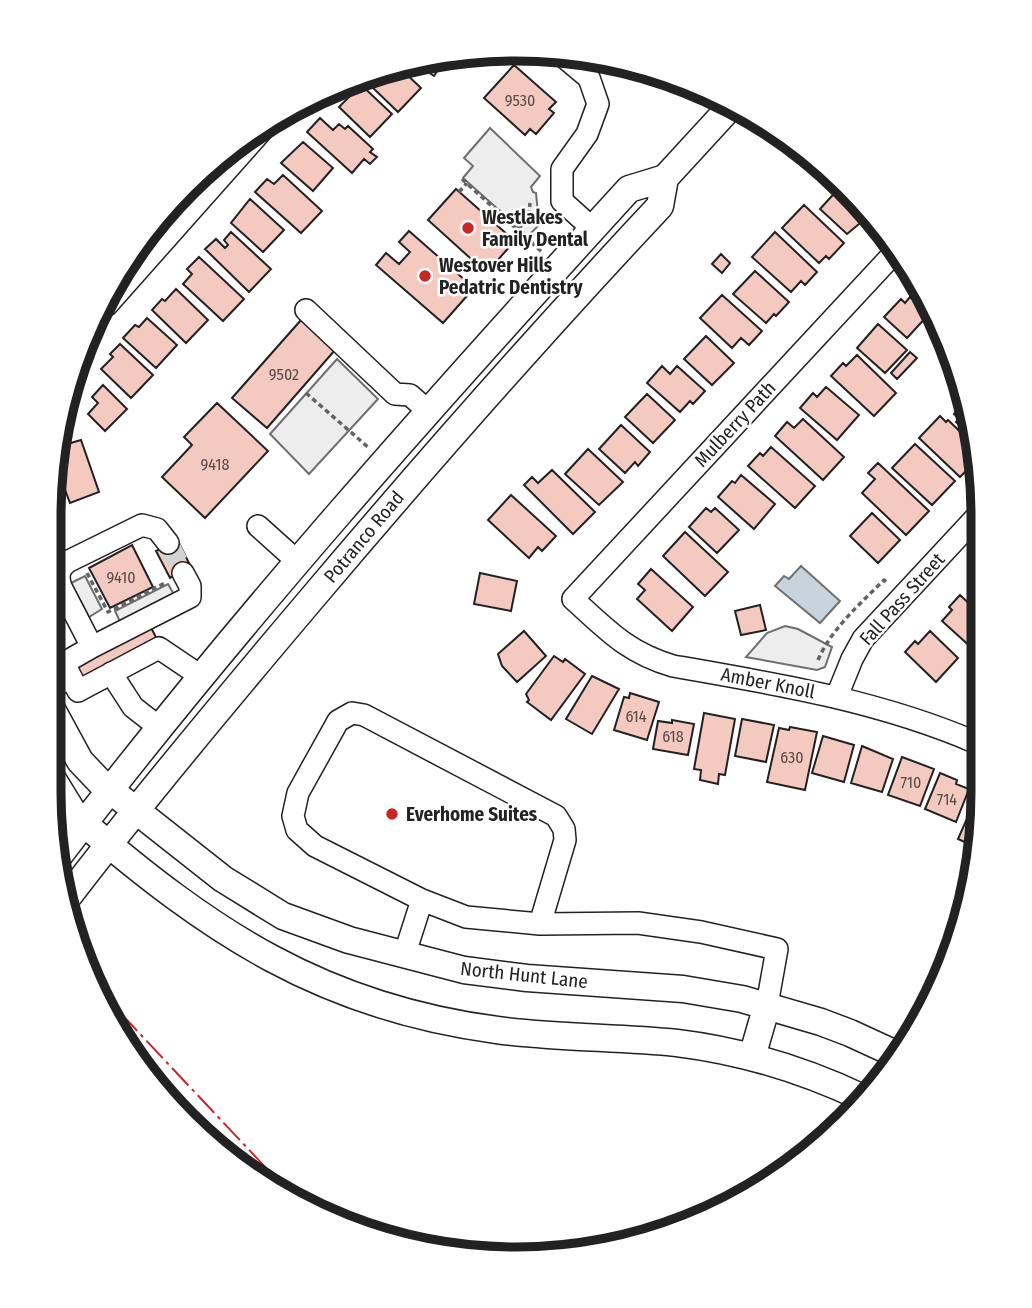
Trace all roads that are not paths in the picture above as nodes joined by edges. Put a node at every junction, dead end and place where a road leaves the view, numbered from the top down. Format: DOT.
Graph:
graph roads {
  1 [pos="574,65"];
  2 [pos="724,112"];
  3 [pos="242,153"];
  4 [pos="665,178"];
  5 [pos="593,229"];
  6 [pos="890,257"];
  7 [pos="124,286"];
  8 [pos="306,310"];
  9 [pos="473,410"];
  10 [pos="428,411"];
  11 [pos="971,523"];
  12 [pos="258,526"];
  13 [pos="168,543"];
  14 [pos="349,553"];
  15 [pos="298,562"];
  16 [pos="61,568"];
  17 [pos="184,573"];
  18 [pos="324,584"];
  19 [pos="573,599"];
  20 [pos="61,609"];
  21 [pos="156,614"];
  22 [pos="92,648"];
  23 [pos="169,655"];
  24 [pos="111,673"];
  25 [pos="71,677"];
  26 [pos="202,677"];
  27 [pos="61,682"];
  28 [pos="837,696"];
  29 [pos="61,726"];
  30 [pos="160,728"];
  31 [pos="971,741"];
  32 [pos="111,790"];
  33 [pos="61,793"];
  34 [pos="136,810"];
  35 [pos="85,824"];
  36 [pos="109,845"];
  37 [pos="65,849"];
  38 [pos="72,891"];
  39 [pos="422,900"];
  40 [pos="540,924"];
  41 [pos="404,956"];
  42 [pos="767,1005"];
  43 [pos="890,1051"];
  44 [pos="752,1057"];
  45 [pos="855,1095"];
  1 -- 5 [label="street"];
  2 -- 4 [label="main road, Potranco Road"];
  3 -- 7 [label="street"];
  4 -- 5 [label="main road, Potranco Road"];
  4 -- 9 [label="main road, Potranco Road"];
  5 -- 9 [label="main road"];
  5 -- 10 [label="main road, Potranco Road"];
  6 -- 19 [label="street, Mulberry Path"];
  8 -- 10 [label="street"];
  9 -- 14 [label="main road, Potranco Road"];
  10 -- 14 [label="main road"];
  10 -- 15 [label="main road, Potranco Road"];
  11 -- 28 [label="street, Fall Pass Street"];
  12 -- 15 [label="street"];
  13 -- 16 [label="street"];
  14 -- 18 [label="main road, Potranco Road"];
  15 -- 18 [label="main road"];
  15 -- 26 [label="main road, Potranco Road"];
  17 -- 21 [label="street"];
  18 -- 34 [label="main road, Potranco Road"];
  19 -- 28 [label="street, Amber Knoll"];
  20 -- 22 [label="street"];
  21 -- 22 [label="street"];
  21 -- 23 [label="street"];
  22 -- 25 [label="street"];
  23 -- 24 [label="street"];
  23 -- 26 [label="street"];
  24 -- 25 [label="street"];
  24 -- 30 [label="street"];
  25 -- 27 [label="street"];
  26 -- 30 [label="main road, Potranco Road"];
  28 -- 31 [label="street, Amber Knoll"];
  29 -- 32 [label="main road, North Hunt Lane"];
  30 -- 32 [label="main road, Potranco Road"];
  32 -- 34 [label="main road, North Hunt Lane"];
  32 -- 35 [label="main road, Potranco Road"];
  33 -- 35 [label="main road"];
  34 -- 36 [label="main road, Potranco Road"];
  34 -- 41 [label="main road, North Hunt Lane"];
  35 -- 36 [label="main road"];
  35 -- 37 [label="main road, Potranco Road"];
  36 -- 38 [label="main road, Potranco Road"];
  36 -- 44 [label="main road"];
  39 -- 40 [label="street"];
  39 -- 40 [label="street"];
  39 -- 41 [label="street"];
  40 -- 42 [label="street"];
  41 -- 42 [label="main road, North Hunt Lane"];
  42 -- 43 [label="main road, North Hunt Lane"];
  42 -- 44 [label="main road"];
  44 -- 45 [label="main road"];
}
